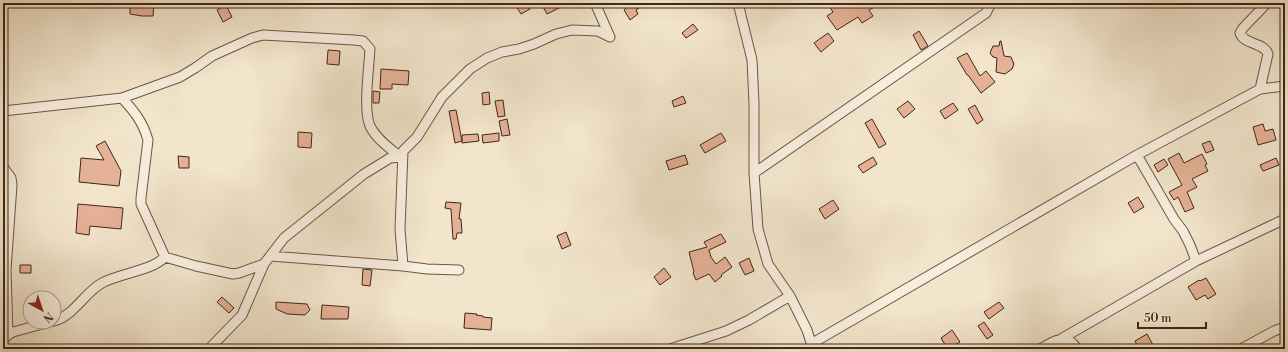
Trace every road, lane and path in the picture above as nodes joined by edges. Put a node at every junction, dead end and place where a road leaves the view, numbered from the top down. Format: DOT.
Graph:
graph roads {
  1 [pos="595,3"];
  2 [pos="738,3"];
  3 [pos="992,3"];
  4 [pos="1267,3"];
  5 [pos="1285,86"];
  6 [pos="1260,89"];
  7 [pos="122,98"];
  8 [pos="3,111"];
  9 [pos="1137,155"];
  10 [pos="401,157"];
  11 [pos="3,167"];
  12 [pos="754,173"];
  13 [pos="1285,220"];
  14 [pos="270,256"];
  15 [pos="165,257"];
  16 [pos="1196,261"];
  17 [pos="264,264"];
  18 [pos="403,266"];
  19 [pos="458,270"];
  20 [pos="790,296"];
  21 [pos="62,318"];
  22 [pos="1285,327"];
  23 [pos="22,330"];
  24 [pos="5,337"];
  25 [pos="1061,339"];
  26 [pos="812,347"];
  27 [pos="1244,348"];
  28 [pos="209,349"];
  29 [pos="670,349"];
  30 [pos="1040,349"];
  31 [pos="1077,349"];
  1 -- 10 [label="street"];
  2 -- 12 [label="street"];
  3 -- 12 [label="street"];
  4 -- 6 [label="street"];
  5 -- 6 [label="street"];
  6 -- 9 [label="street"];
  7 -- 8 [label="street"];
  7 -- 10 [label="street"];
  7 -- 15 [label="street"];
  9 -- 16 [label="street"];
  9 -- 26 [label="street"];
  10 -- 14 [label="street"];
  10 -- 18 [label="street"];
  11 -- 24 [label="street"];
  12 -- 20 [label="street"];
  13 -- 16 [label="street"];
  14 -- 17 [label="street"];
  14 -- 18 [label="street"];
  15 -- 17 [label="street"];
  15 -- 21 [label="street"];
  16 -- 25 [label="street"];
  17 -- 28 [label="street"];
  18 -- 19 [label="street"];
  20 -- 26 [label="street"];
  20 -- 29 [label="street"];
  22 -- 27 [label="street"];
  23 -- 24 [label="street"];
  25 -- 30 [label="street"];
  25 -- 31 [label="street"];
}
